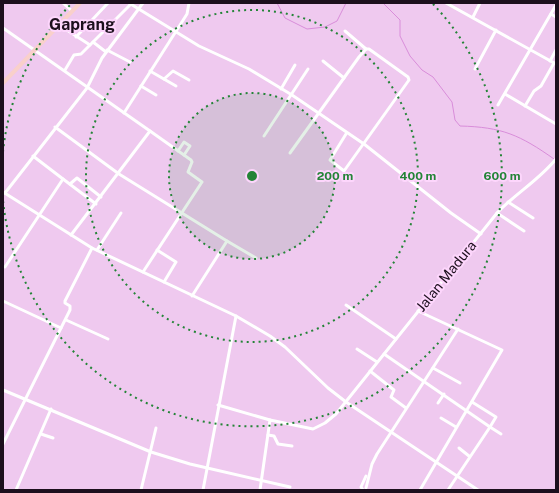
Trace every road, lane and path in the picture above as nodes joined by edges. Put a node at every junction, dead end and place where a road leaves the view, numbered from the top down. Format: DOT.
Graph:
graph roads {
  1 [pos="62,3"];
  2 [pos="80,3"];
  3 [pos="108,3"];
  4 [pos="143,3"];
  5 [pos="189,3"];
  6 [pos="446,3"];
  7 [pos="480,3"];
  8 [pos="130,4"];
  9 [pos="556,5"];
  10 [pos="138,9"];
  11 [pos="72,11"];
  12 [pos="551,14"];
  13 [pos="556,17"];
  14 [pos="473,18"];
  15 [pos="59,25"];
  16 [pos="3,28"];
  17 [pos="496,30"];
  18 [pos="345,31"];
  19 [pos="176,32"];
  20 [pos="76,37"];
  21 [pos="93,42"];
  22 [pos="90,45"];
  23 [pos="366,49"];
  24 [pos="531,49"];
  25 [pos="556,50"];
  26 [pos="36,51"];
  27 [pos="107,51"];
  28 [pos="323,61"];
  29 [pos="550,61"];
  30 [pos="130,62"];
  31 [pos="555,63"];
  32 [pos="295,65"];
  33 [pos="308,69"];
  34 [pos="475,69"];
  35 [pos="65,70"];
  36 [pos="150,71"];
  37 [pos="344,78"];
  38 [pos="164,79"];
  39 [pos="189,80"];
  40 [pos="3,83"];
  41 [pos="141,86"];
  42 [pos="176,86"];
  43 [pos="87,88"];
  44 [pos="281,89"];
  45 [pos="505,94"];
  46 [pos="156,95"];
  47 [pos="292,95"];
  48 [pos="498,105"];
  49 [pos="525,106"];
  50 [pos="124,113"];
  51 [pos="318,113"];
  52 [pos="556,124"];
  53 [pos="55,127"];
  54 [pos="150,131"];
  55 [pos="346,134"];
  56 [pos="264,136"];
  57 [pos="364,144"];
  58 [pos="178,151"];
  59 [pos="290,153"];
  60 [pos="184,155"];
  61 [pos="33,156"];
  62 [pos="556,159"];
  63 [pos="119,174"];
  64 [pos="63,179"];
  65 [pos="70,184"];
  66 [pos="4,192"];
  67 [pos="100,197"];
  68 [pos="508,202"];
  69 [pos="96,204"];
  70 [pos="121,213"];
  71 [pos="183,213"];
  72 [pos="497,214"];
  73 [pos="39,215"];
  74 [pos="533,218"];
  75 [pos="524,231"];
  76 [pos="481,234"];
  77 [pos="71,235"];
  78 [pos="227,241"];
  79 [pos="92,248"];
  80 [pos="97,250"];
  81 [pos="157,250"];
  82 [pos="256,258"];
  83 [pos="5,267"];
  84 [pos="143,272"];
  85 [pos="164,282"];
  86 [pos="192,296"];
  87 [pos="3,301"];
  88 [pos="346,306"];
  89 [pos="418,311"];
  90 [pos="236,316"];
  91 [pos="66,320"];
  92 [pos="61,328"];
  93 [pos="458,329"];
  94 [pos="108,338"];
  95 [pos="396,339"];
  96 [pos="357,349"];
  97 [pos="384,354"];
  98 [pos="377,362"];
  99 [pos="432,368"];
  100 [pos="370,371"];
  101 [pos="424,380"];
  102 [pos="460,383"];
  103 [pos="3,390"];
  104 [pos="444,394"];
  105 [pos="26,398"];
  106 [pos="346,402"];
  107 [pos="472,402"];
  108 [pos="438,403"];
  109 [pos="218,405"];
  110 [pos="406,408"];
  111 [pos="51,409"];
  112 [pos="467,410"];
  113 [pos="441,418"];
  114 [pos="270,420"];
  115 [pos="490,426"];
  116 [pos="456,427"];
  117 [pos="156,428"];
  118 [pos="391,431"];
  119 [pos="41,434"];
  120 [pos="501,434"];
  121 [pos="268,435"];
  122 [pos="53,438"];
  123 [pos="3,444"];
  124 [pos="292,446"];
  125 [pos="459,448"];
  126 [pos="151,452"];
  127 [pos="469,456"];
  128 [pos="437,462"];
  129 [pos="207,468"];
  130 [pos="366,476"];
  131 [pos="457,476"];
  132 [pos="261,481"];
  133 [pos="290,487"];
  134 [pos="366,488"];
  135 [pos="16,490"];
  136 [pos="141,490"];
  137 [pos="203,490"];
  138 [pos="260,490"];
  139 [pos="363,490"];
  140 [pos="420,490"];
  141 [pos="448,490"];
  142 [pos="478,490"];
  1 -- 11 [label="street"];
  2 -- 11 [label="main road"];
  3 -- 20 [label="street"];
  4 -- 10 [label="street"];
  5 -- 19 [label="street"];
  6 -- 14 [label="street"];
  7 -- 14 [label="street"];
  8 -- 10 [label="street"];
  8 -- 21 [label="street"];
  9 -- 12 [label="street"];
  10 -- 19 [label="street"];
  10 -- 27 [label="street"];
  11 -- 15 [label="main road"];
  12 -- 13 [label="street"];
  12 -- 24 [label="street"];
  14 -- 17 [label="street"];
  15 -- 20 [label="street"];
  15 -- 26 [label="main road"];
  16 -- 26 [label="street"];
  17 -- 24 [label="street"];
  17 -- 34 [label="street"];
  18 -- 23 [label="street"];
  19 -- 36 [label="street"];
  19 -- 44 [label="street"];
  20 -- 22 [label="street"];
  21 -- 22 [label="street"];
  21 -- 27 [label="street"];
  22 -- 35 [label="street"];
  23 -- 37 [label="street"];
  23 -- 57 [label="street"];
  24 -- 29 [label="street"];
  24 -- 45 [label="street"];
  25 -- 29 [label="street"];
  26 -- 35 [label="street"];
  26 -- 40 [label="main road"];
  27 -- 30 [label="street"];
  27 -- 43 [label="street"];
  28 -- 37 [label="street"];
  29 -- 31 [label="street"];
  31 -- 49 [label="street"];
  32 -- 44 [label="street"];
  33 -- 47 [label="street"];
  35 -- 43 [label="street"];
  36 -- 38 [label="street"];
  36 -- 41 [label="street"];
  37 -- 51 [label="street"];
  38 -- 39 [label="street"];
  38 -- 42 [label="street"];
  41 -- 46 [label="street"];
  41 -- 50 [label="street"];
  43 -- 50 [label="street"];
  43 -- 53 [label="street"];
  44 -- 47 [label="street"];
  45 -- 48 [label="street"];
  45 -- 49 [label="street"];
  47 -- 51 [label="street"];
  47 -- 56 [label="street"];
  49 -- 52 [label="street"];
  50 -- 54 [label="street"];
  51 -- 55 [label="street"];
  51 -- 59 [label="street"];
  53 -- 61 [label="street"];
  53 -- 63 [label="street"];
  54 -- 58 [label="street"];
  54 -- 63 [label="street"];
  55 -- 57 [label="street"];
  55 -- 57 [label="street"];
  57 -- 76 [label="street"];
  58 -- 60 [label="street"];
  58 -- 60 [label="street"];
  60 -- 71 [label="street"];
  61 -- 64 [label="street"];
  61 -- 66 [label="street"];
  62 -- 68 [label="street, Jalan Madura"];
  63 -- 67 [label="street"];
  63 -- 71 [label="street"];
  64 -- 65 [label="street"];
  64 -- 73 [label="street"];
  65 -- 67 [label="street"];
  65 -- 69 [label="street"];
  66 -- 73 [label="street"];
  67 -- 69 [label="street"];
  68 -- 72 [label="street, Jalan Madura"];
  68 -- 74 [label="street"];
  69 -- 77 [label="street"];
  70 -- 80 [label="street"];
  71 -- 78 [label="street"];
  71 -- 81 [label="street"];
  72 -- 75 [label="street"];
  72 -- 76 [label="street, Jalan Madura"];
  73 -- 77 [label="street"];
  73 -- 83 [label="street"];
  76 -- 89 [label="street, Jalan Madura"];
  77 -- 79 [label="street"];
  78 -- 82 [label="street"];
  78 -- 86 [label="street"];
  79 -- 80 [label="street"];
  79 -- 91 [label="street"];
  80 -- 84 [label="street"];
  81 -- 84 [label="street"];
  81 -- 85 [label="street"];
  84 -- 85 [label="street"];
  85 -- 86 [label="street"];
  86 -- 90 [label="street"];
  87 -- 92 [label="street"];
  88 -- 95 [label="street"];
  89 -- 93 [label="street"];
  89 -- 95 [label="street, Jalan Madura"];
  90 -- 106 [label="street"];
  90 -- 109 [label="street"];
  91 -- 92 [label="street"];
  91 -- 94 [label="street"];
  92 -- 105 [label="street"];
  93 -- 99 [label="street"];
  93 -- 107 [label="street"];
  95 -- 97 [label="street, Jalan Madura"];
  96 -- 98 [label="street"];
  97 -- 98 [label="street, Jalan Madura"];
  97 -- 101 [label="street"];
  98 -- 100 [label="street, Jalan Madura"];
  99 -- 101 [label="street"];
  99 -- 102 [label="street"];
  100 -- 106 [label="street, Jalan Madura"];
  100 -- 110 [label="street"];
  101 -- 104 [label="street"];
  101 -- 110 [label="street"];
  103 -- 105 [label="street"];
  104 -- 108 [label="street"];
  104 -- 112 [label="street"];
  105 -- 111 [label="street"];
  105 -- 123 [label="street"];
  106 -- 114 [label="street, Jalan Madura"];
  106 -- 118 [label="street"];
  107 -- 112 [label="street"];
  107 -- 115 [label="street"];
  109 -- 114 [label="street, Jalan Madura"];
  109 -- 129 [label="street"];
  110 -- 118 [label="street"];
  111 -- 119 [label="street"];
  111 -- 126 [label="street"];
  112 -- 115 [label="street"];
  112 -- 116 [label="street"];
  113 -- 116 [label="street"];
  114 -- 121 [label="street"];
  115 -- 120 [label="street"];
  115 -- 127 [label="street"];
  116 -- 128 [label="street"];
  117 -- 126 [label="street"];
  118 -- 128 [label="street"];
  118 -- 134 [label="street"];
  119 -- 122 [label="street"];
  119 -- 135 [label="street"];
  121 -- 124 [label="street"];
  121 -- 132 [label="street"];
  125 -- 127 [label="street"];
  126 -- 129 [label="street"];
  126 -- 136 [label="street"];
  127 -- 131 [label="street"];
  128 -- 131 [label="street"];
  128 -- 140 [label="street"];
  129 -- 132 [label="street"];
  129 -- 137 [label="street"];
  130 -- 139 [label="street"];
  131 -- 141 [label="street"];
  131 -- 142 [label="street"];
  132 -- 133 [label="street"];
  132 -- 138 [label="street"];
}
